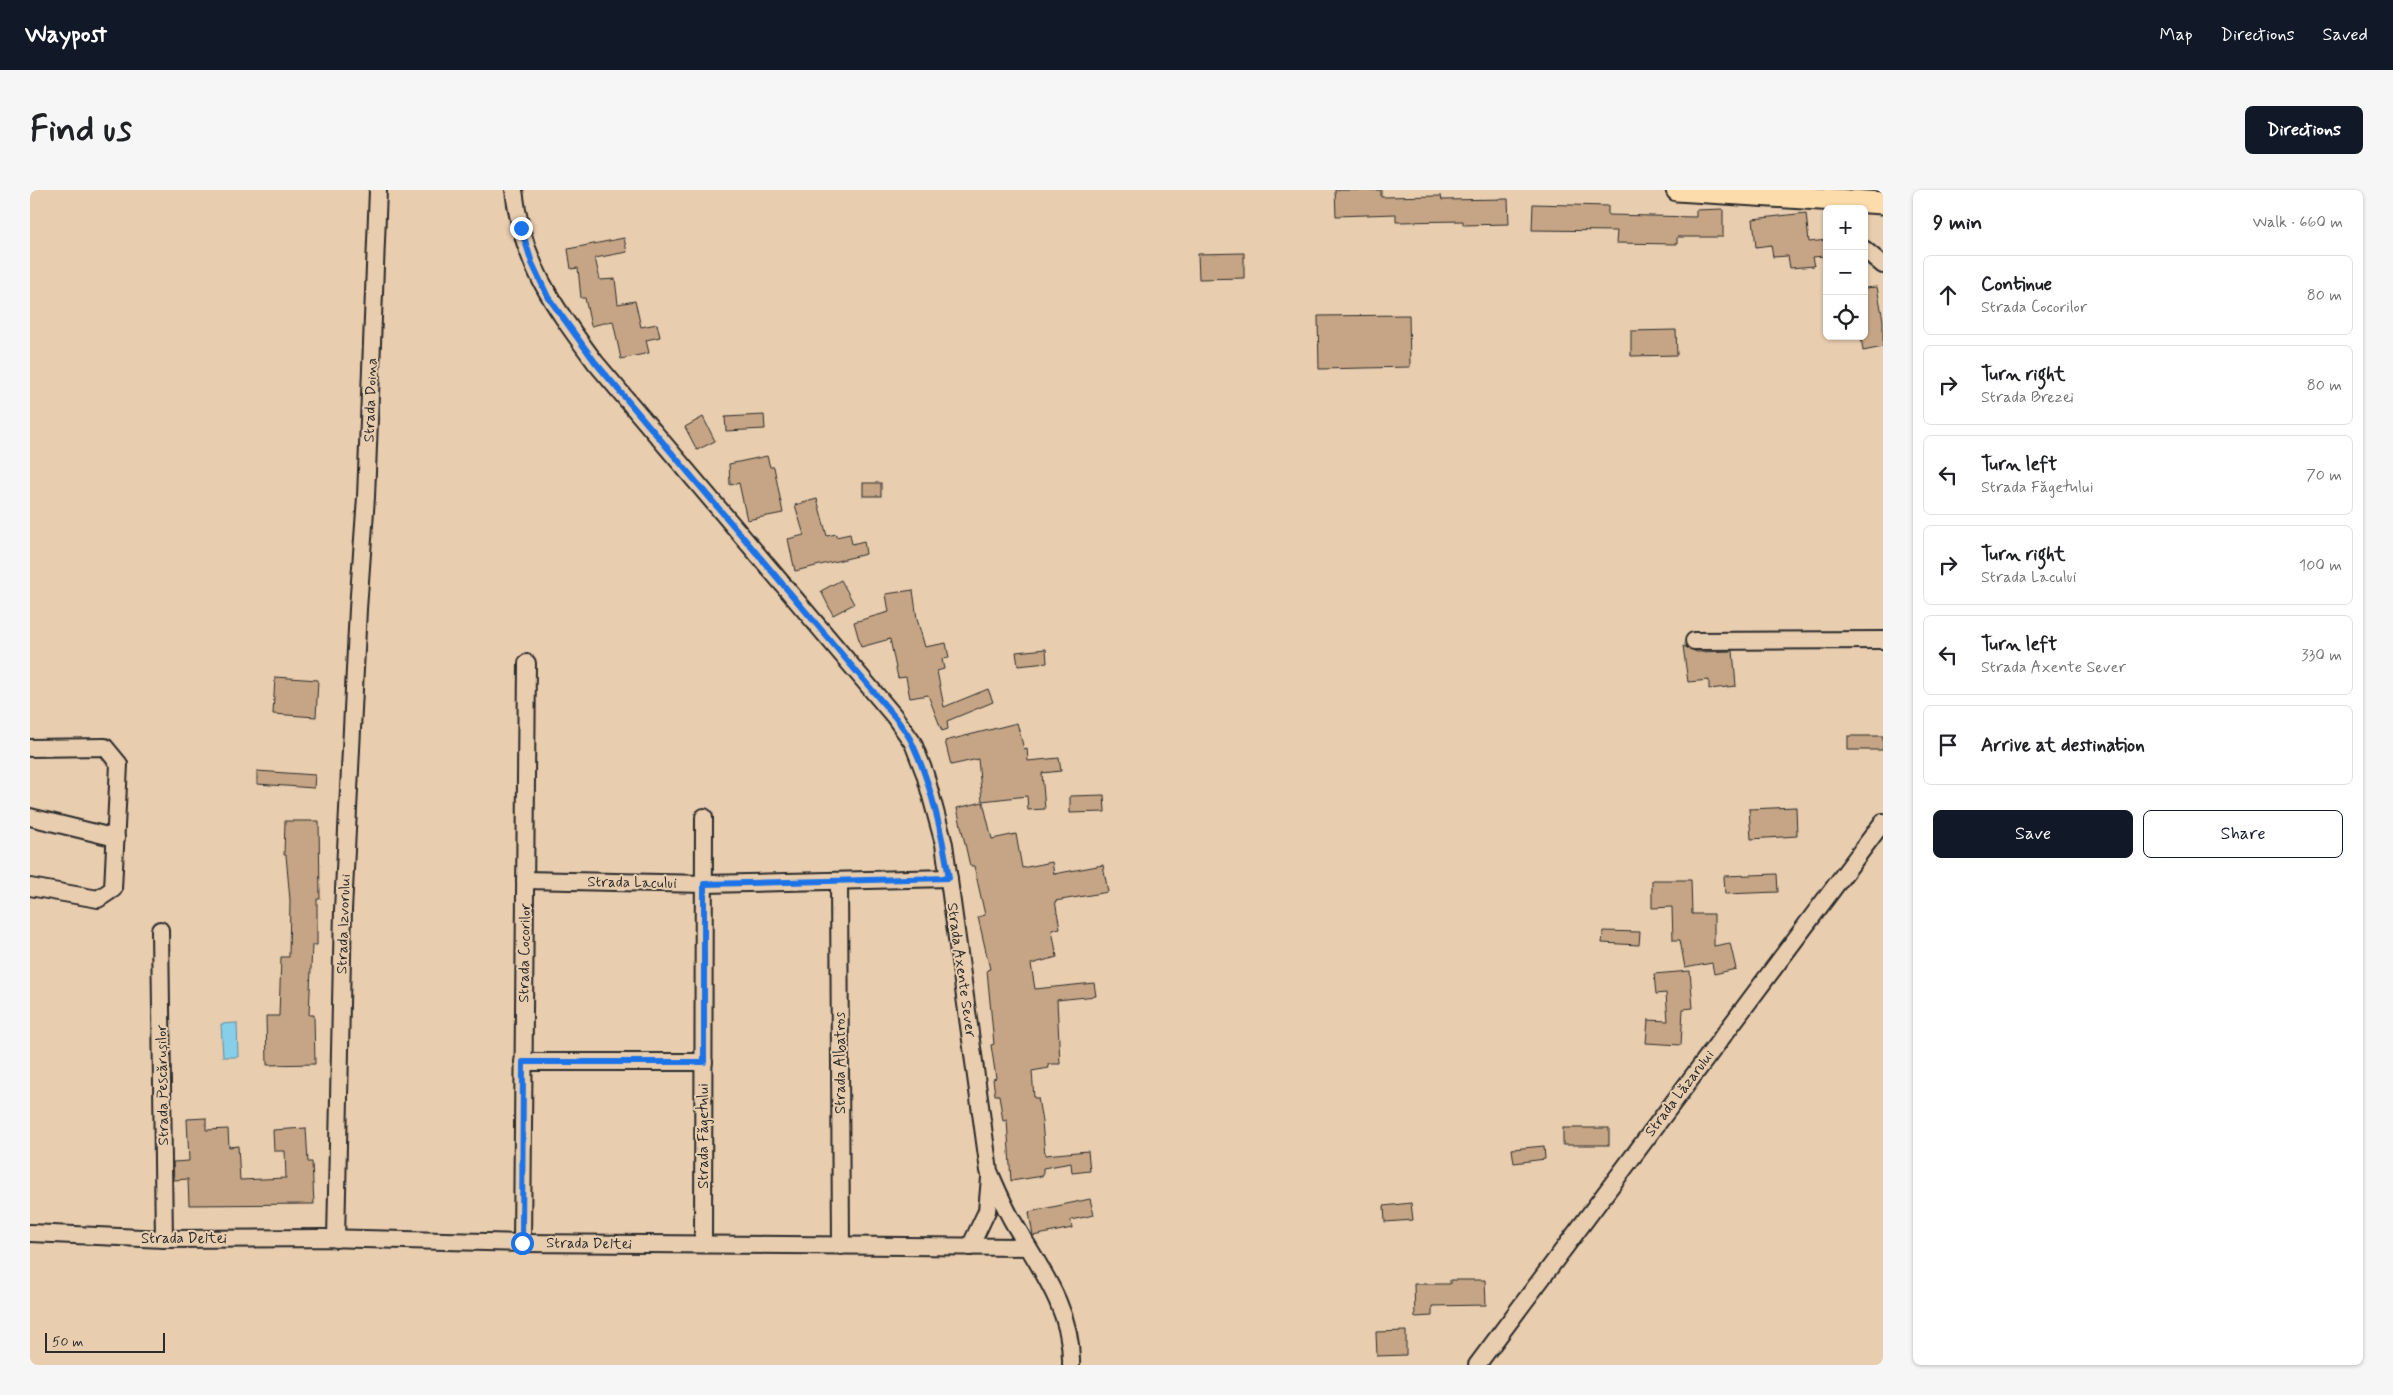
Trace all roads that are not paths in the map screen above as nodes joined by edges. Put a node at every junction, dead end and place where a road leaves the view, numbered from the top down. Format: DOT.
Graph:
graph roads {
  1 [pos="378,190"];
  2 [pos="514,190"];
  3 [pos="1677,190"];
  4 [pos="1829,204"];
  5 [pos="1883,204"];
  6 [pos="1865,250"];
  7 [pos="1883,265"];
  8 [pos="358,609"];
  9 [pos="1883,640"];
  10 [pos="1694,641"];
  11 [pos="527,663"];
  12 [pos="30,748"];
  13 [pos="30,817"];
  14 [pos="704,817"];
  15 [pos="1883,822"];
  16 [pos="116,838"];
  17 [pos="949,878"];
  18 [pos="525,880"];
  19 [pos="840,881"];
  20 [pos="704,884"];
  21 [pos="30,887"];
  22 [pos="160,930"];
  23 [pos="523,1062"];
  24 [pos="704,1062"];
  25 [pos="990,1171"];
  26 [pos="30,1233"];
  27 [pos="164,1239"];
  28 [pos="336,1239"];
  29 [pos="522,1243"];
  30 [pos="703,1244"];
  31 [pos="841,1246"];
  32 [pos="970,1247"];
  33 [pos="1028,1248"];
  34 [pos="1071,1365"];
  35 [pos="1477,1365"];
  1 -- 8 [label="street, Strada Doina"];
  2 -- 17 [label="street, Strada Axente Sever"];
  3 -- 4 [label="main road"];
  4 -- 5 [label="main road"];
  6 -- 7 [label="street"];
  8 -- 28 [label="street, Strada Izvorului"];
  9 -- 10 [label="street"];
  11 -- 18 [label="street, Strada Cocorilor"];
  12 -- 16 [label="street"];
  13 -- 16 [label="street"];
  14 -- 20 [label="street, Strada Făgetului"];
  15 -- 35 [label="street, Strada Lăzarului"];
  16 -- 21 [label="street"];
  17 -- 19 [label="street, Strada Lacului"];
  17 -- 25 [label="street, Strada Axente Sever"];
  18 -- 20 [label="street, Strada Lacului"];
  18 -- 23 [label="street, Strada Cocorilor"];
  19 -- 20 [label="street, Strada Lacului"];
  19 -- 31 [label="street, Strada Albatros"];
  20 -- 24 [label="street, Strada Făgetului"];
  22 -- 27 [label="street, Strada Pescărușilor"];
  23 -- 24 [label="street"];
  23 -- 29 [label="street, Strada Cocorilor"];
  24 -- 30 [label="street, Strada Făgetului"];
  25 -- 32 [label="street, Strada Axente Sever"];
  25 -- 33 [label="street, Strada Axente Sever"];
  26 -- 27 [label="street, Strada Deltei"];
  27 -- 28 [label="street, Strada Deltei"];
  28 -- 29 [label="street, Strada Deltei"];
  29 -- 30 [label="street, Strada Deltei"];
  30 -- 31 [label="street, Strada Deltei"];
  31 -- 32 [label="street, Strada Deltei"];
  32 -- 33 [label="street, Strada Deltei"];
  33 -- 34 [label="street, Strada Axente Sever"];
}
